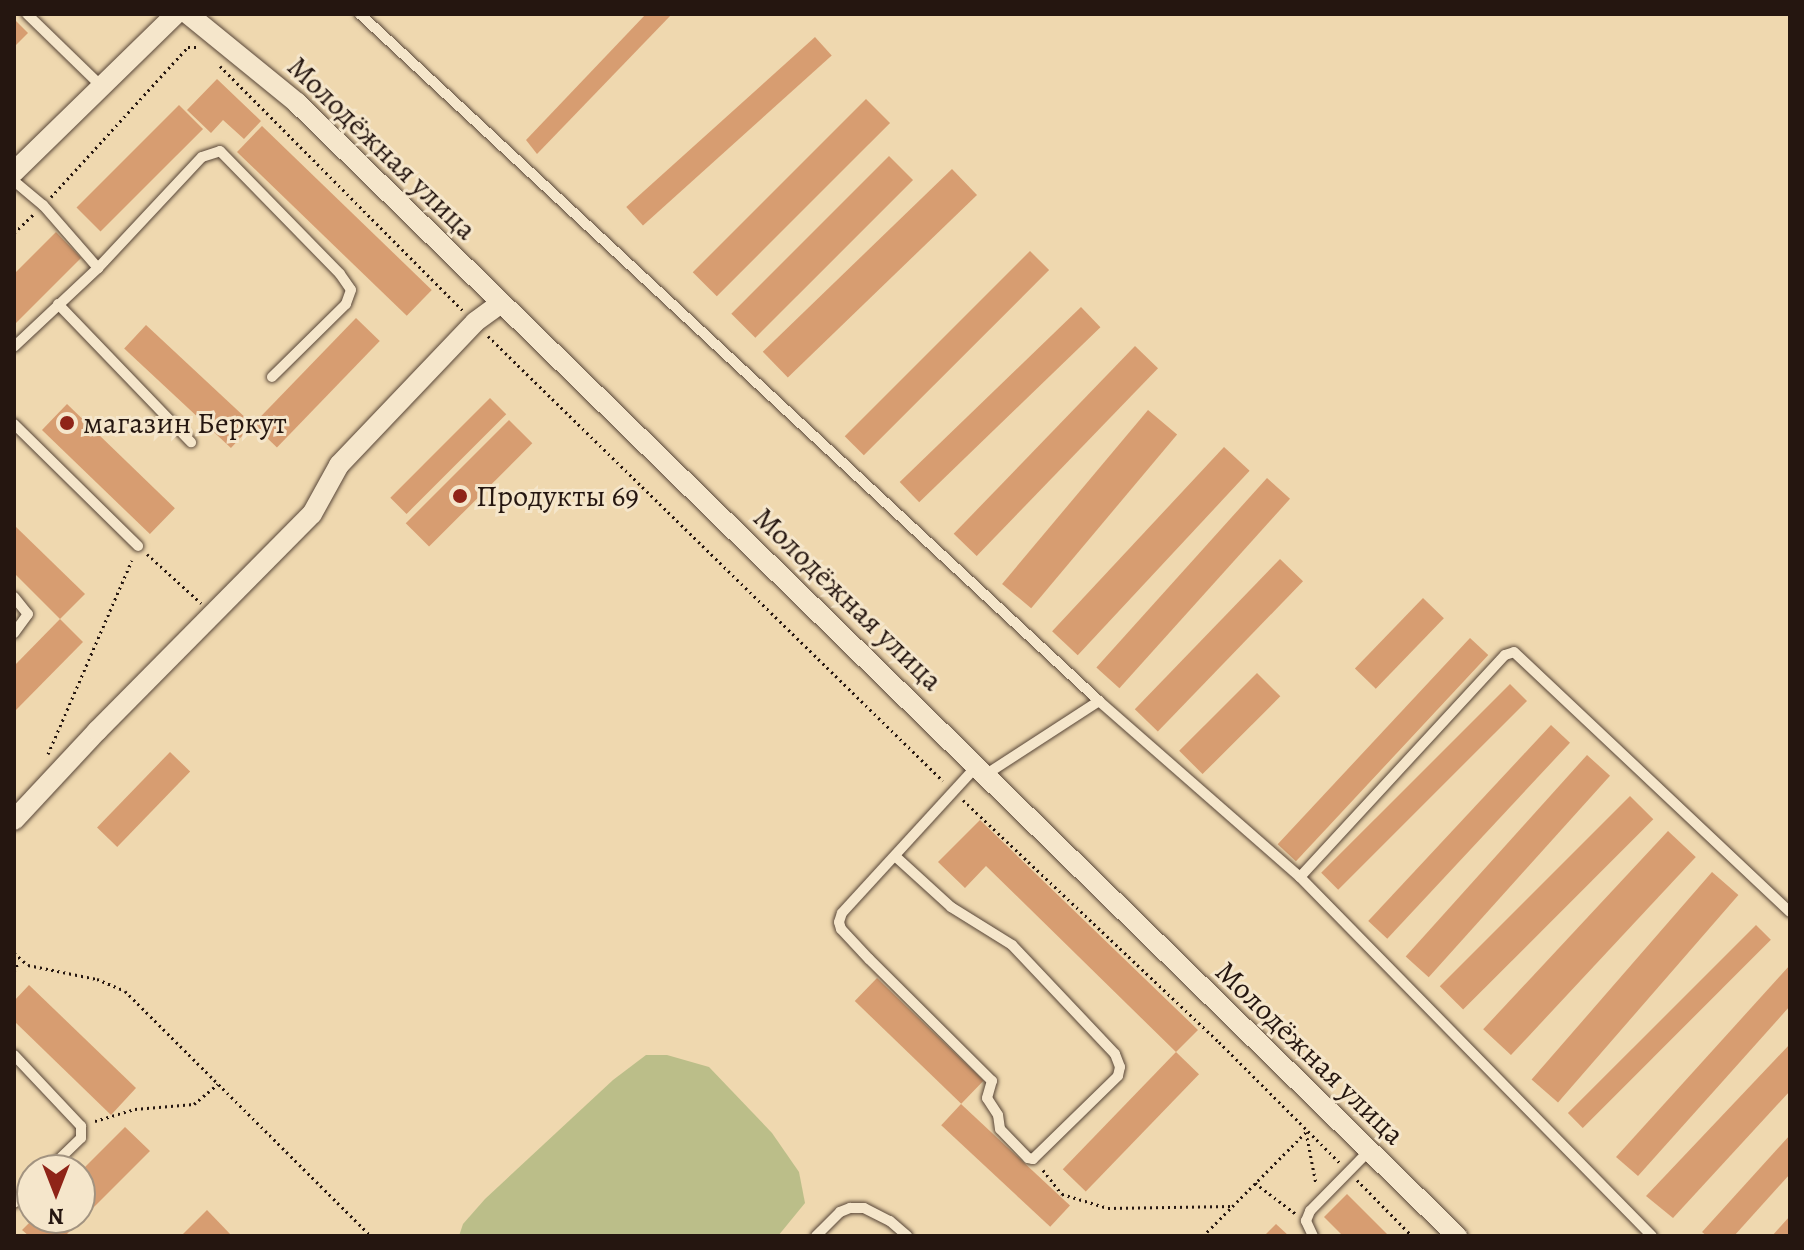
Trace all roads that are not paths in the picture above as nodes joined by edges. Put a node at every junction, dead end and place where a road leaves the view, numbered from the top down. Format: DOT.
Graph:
graph roads {
  1 [pos="27,14"];
  2 [pos="176,14"];
  3 [pos="188,14"];
  4 [pos="360,14"];
  5 [pos="104,88"];
  6 [pos="14,172"];
  7 [pos="14,181"];
  8 [pos="98,268"];
  9 [pos="501,303"];
  10 [pos="58,304"];
  11 [pos="14,347"];
  12 [pos="272,377"];
  13 [pos="14,424"];
  14 [pos="191,442"];
  15 [pos="138,546"];
  16 [pos="14,597"];
  17 [pos="14,633"];
  18 [pos="1099,701"];
  19 [pos="980,771"];
  20 [pos="14,820"];
  21 [pos="895,856"];
  22 [pos="1300,877"];
  23 [pos="1790,912"];
  24 [pos="14,1055"];
  25 [pos="1369,1151"];
  26 [pos="64,1154"];
  27 [pos="816,1236"];
  28 [pos="907,1236"];
  29 [pos="1313,1236"];
  30 [pos="1457,1236"];
  31 [pos="1652,1236"];
  1 -- 5 [label="lane"];
  2 -- 5 [label="street"];
  3 -- 9 [label="street, Молодёжная улица"];
  4 -- 18 [label="lane"];
  5 -- 6 [label="street"];
  7 -- 8 [label="lane"];
  8 -- 10 [label="lane"];
  8 -- 12 [label="lane"];
  9 -- 19 [label="street, Молодёжная улица"];
  9 -- 20 [label="street"];
  10 -- 11 [label="lane"];
  10 -- 14 [label="lane"];
  13 -- 15 [label="lane"];
  16 -- 17 [label="lane"];
  18 -- 19 [label="lane"];
  18 -- 22 [label="lane"];
  19 -- 21 [label="lane"];
  19 -- 25 [label="street, Молодёжная улица"];
  21 -- 21 [label="lane"];
  22 -- 23 [label="lane"];
  22 -- 31 [label="lane"];
  24 -- 26 [label="lane"];
  25 -- 29 [label="lane"];
  25 -- 30 [label="street, Молодёжная улица"];
  27 -- 28 [label="lane"];
}
